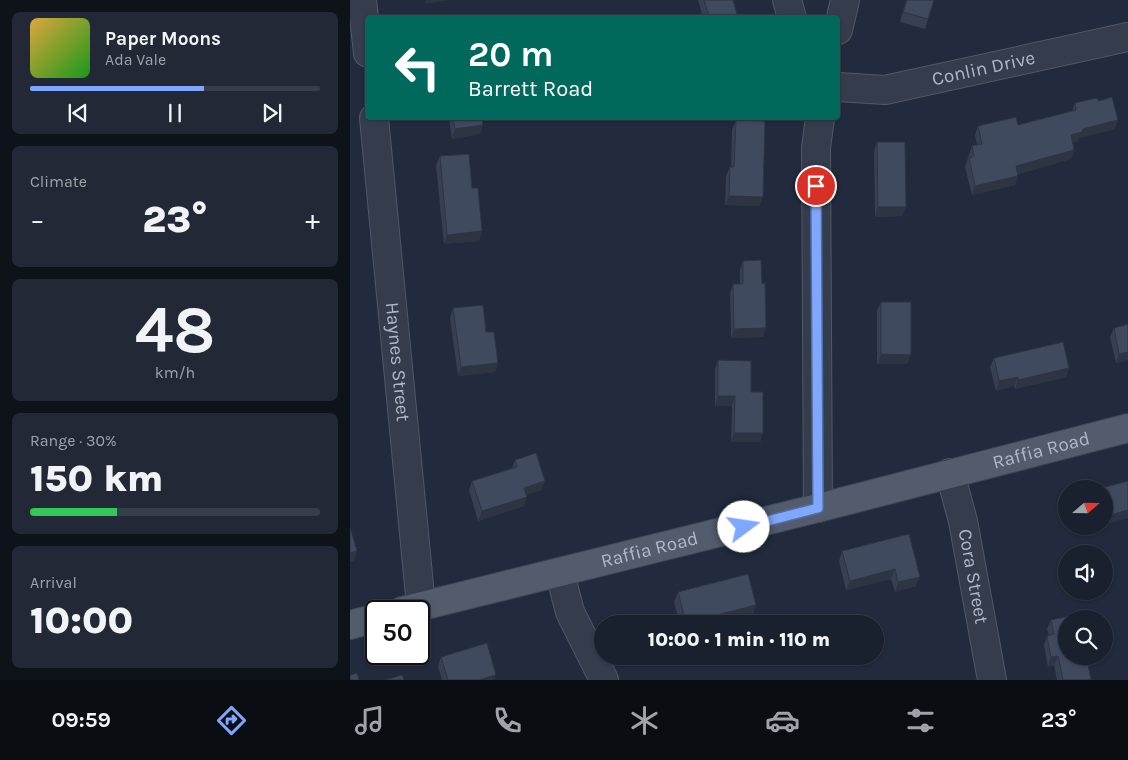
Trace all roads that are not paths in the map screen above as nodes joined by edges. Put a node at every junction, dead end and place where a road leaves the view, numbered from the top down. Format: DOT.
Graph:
graph roads {
  1 [pos="362,0"];
  2 [pos="787,0"];
  3 [pos="845,0"];
  4 [pos="791,15"];
  5 [pos="840,21"];
  6 [pos="365,26"];
  7 [pos="1128,37"];
  8 [pos="840,88"];
  9 [pos="374,120"];
  10 [pos="820,120"];
  11 [pos="1128,428"];
  12 [pos="950,473"];
  13 [pos="818,508"];
  14 [pos="560,573"];
  15 [pos="410,600"];
  16 [pos="430,604"];
  17 [pos="365,621"];
  18 [pos="350,625"];
  19 [pos="604,680"];
  20 [pos="992,680"];
  1 -- 6 [label="street"];
  2 -- 4 [label="street"];
  3 -- 5 [label="street"];
  7 -- 8 [label="street, Conlin Drive"];
  9 -- 15 [label="street, Haynes Street"];
  10 -- 13 [label="street"];
  11 -- 12 [label="main road, Raffia Road"];
  12 -- 13 [label="main road, Raffia Road"];
  12 -- 20 [label="street, Cora Street"];
  13 -- 14 [label="main road, Raffia Road"];
  14 -- 16 [label="main road, Raffia Road"];
  14 -- 19 [label="street"];
  17 -- 18 [label="main road"];
}
